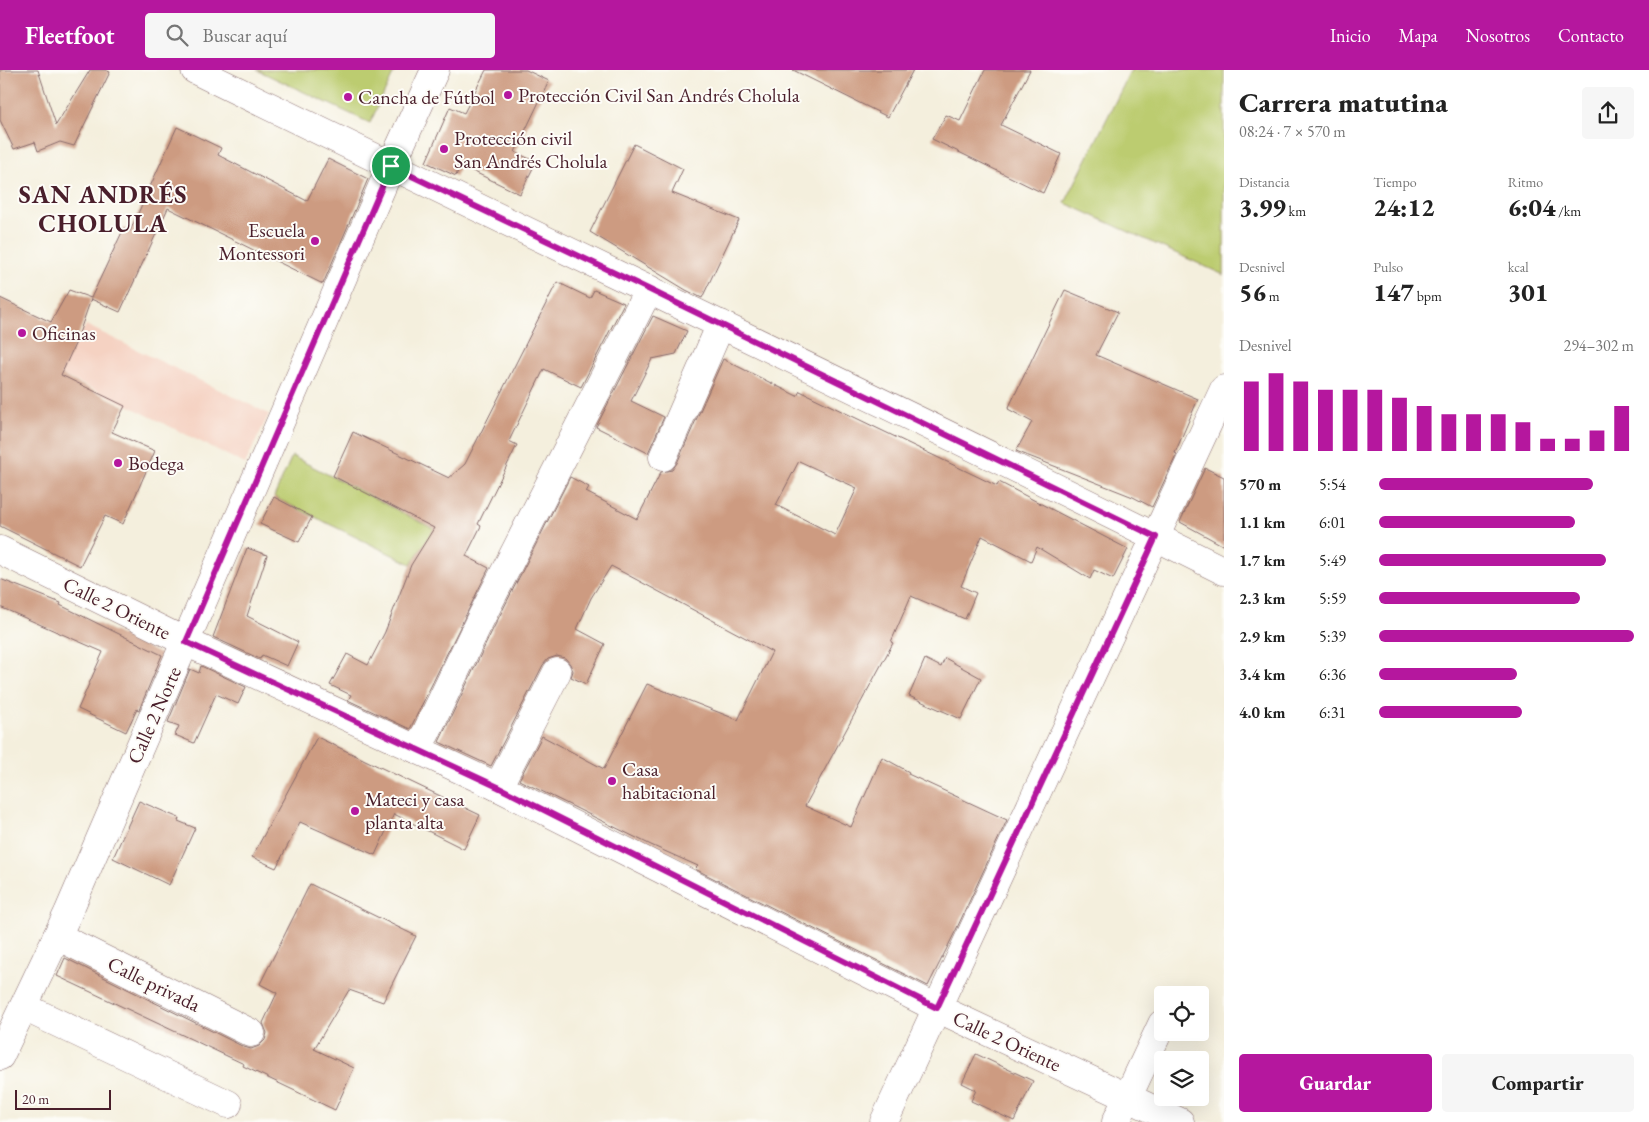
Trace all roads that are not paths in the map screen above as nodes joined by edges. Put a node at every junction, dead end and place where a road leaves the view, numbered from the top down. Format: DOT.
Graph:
graph roads {
  1 [pos="194,70"];
  2 [pos="435,70"];
  3 [pos="391,166"];
  4 [pos="648,289"];
  5 [pos="721,324"];
  6 [pos="1224,389"];
  7 [pos="663,457"];
  8 [pos="1156,537"];
  9 [pos="0,550"];
  10 [pos="1224,571"];
  11 [pos="186,642"];
  12 [pos="557,672"];
  13 [pos="416,749"];
  14 [pos="498,787"];
  15 [pos="57,936"];
  16 [pos="937,1008"];
  17 [pos="13,1015"];
  18 [pos="251,1033"];
  19 [pos="1154,1041"];
  20 [pos="0,1056"];
  21 [pos="1128,1098"];
  22 [pos="228,1104"];
  23 [pos="884,1122"];
  24 [pos="1116,1122"];
  25 [pos="1180,1122"];
  1 -- 3 [label="street"];
  2 -- 3 [label="street, Calle 2 Norte"];
  3 -- 4 [label="street"];
  3 -- 11 [label="street, Calle 2 Norte"];
  4 -- 5 [label="street"];
  4 -- 13 [label="street"];
  5 -- 7 [label="street"];
  5 -- 8 [label="street"];
  6 -- 8 [label="street"];
  8 -- 10 [label="street"];
  8 -- 16 [label="street"];
  9 -- 11 [label="street, Calle 2 Oriente"];
  11 -- 13 [label="street, Calle 2 Oriente"];
  11 -- 15 [label="street, Calle 2 Norte"];
  12 -- 14 [label="street"];
  13 -- 14 [label="street, Calle 2 Oriente"];
  14 -- 16 [label="street, Calle 2 Oriente"];
  15 -- 17 [label="street, Calle 2 Norte"];
  15 -- 18 [label="street, Calle privada"];
  16 -- 21 [label="street, Calle 2 Oriente"];
  16 -- 23 [label="street"];
  17 -- 20 [label="street, Calle 2 Norte"];
  17 -- 22 [label="street"];
  19 -- 21 [label="street"];
  21 -- 24 [label="street"];
  21 -- 25 [label="street, Calle 2 Oriente"];
}
